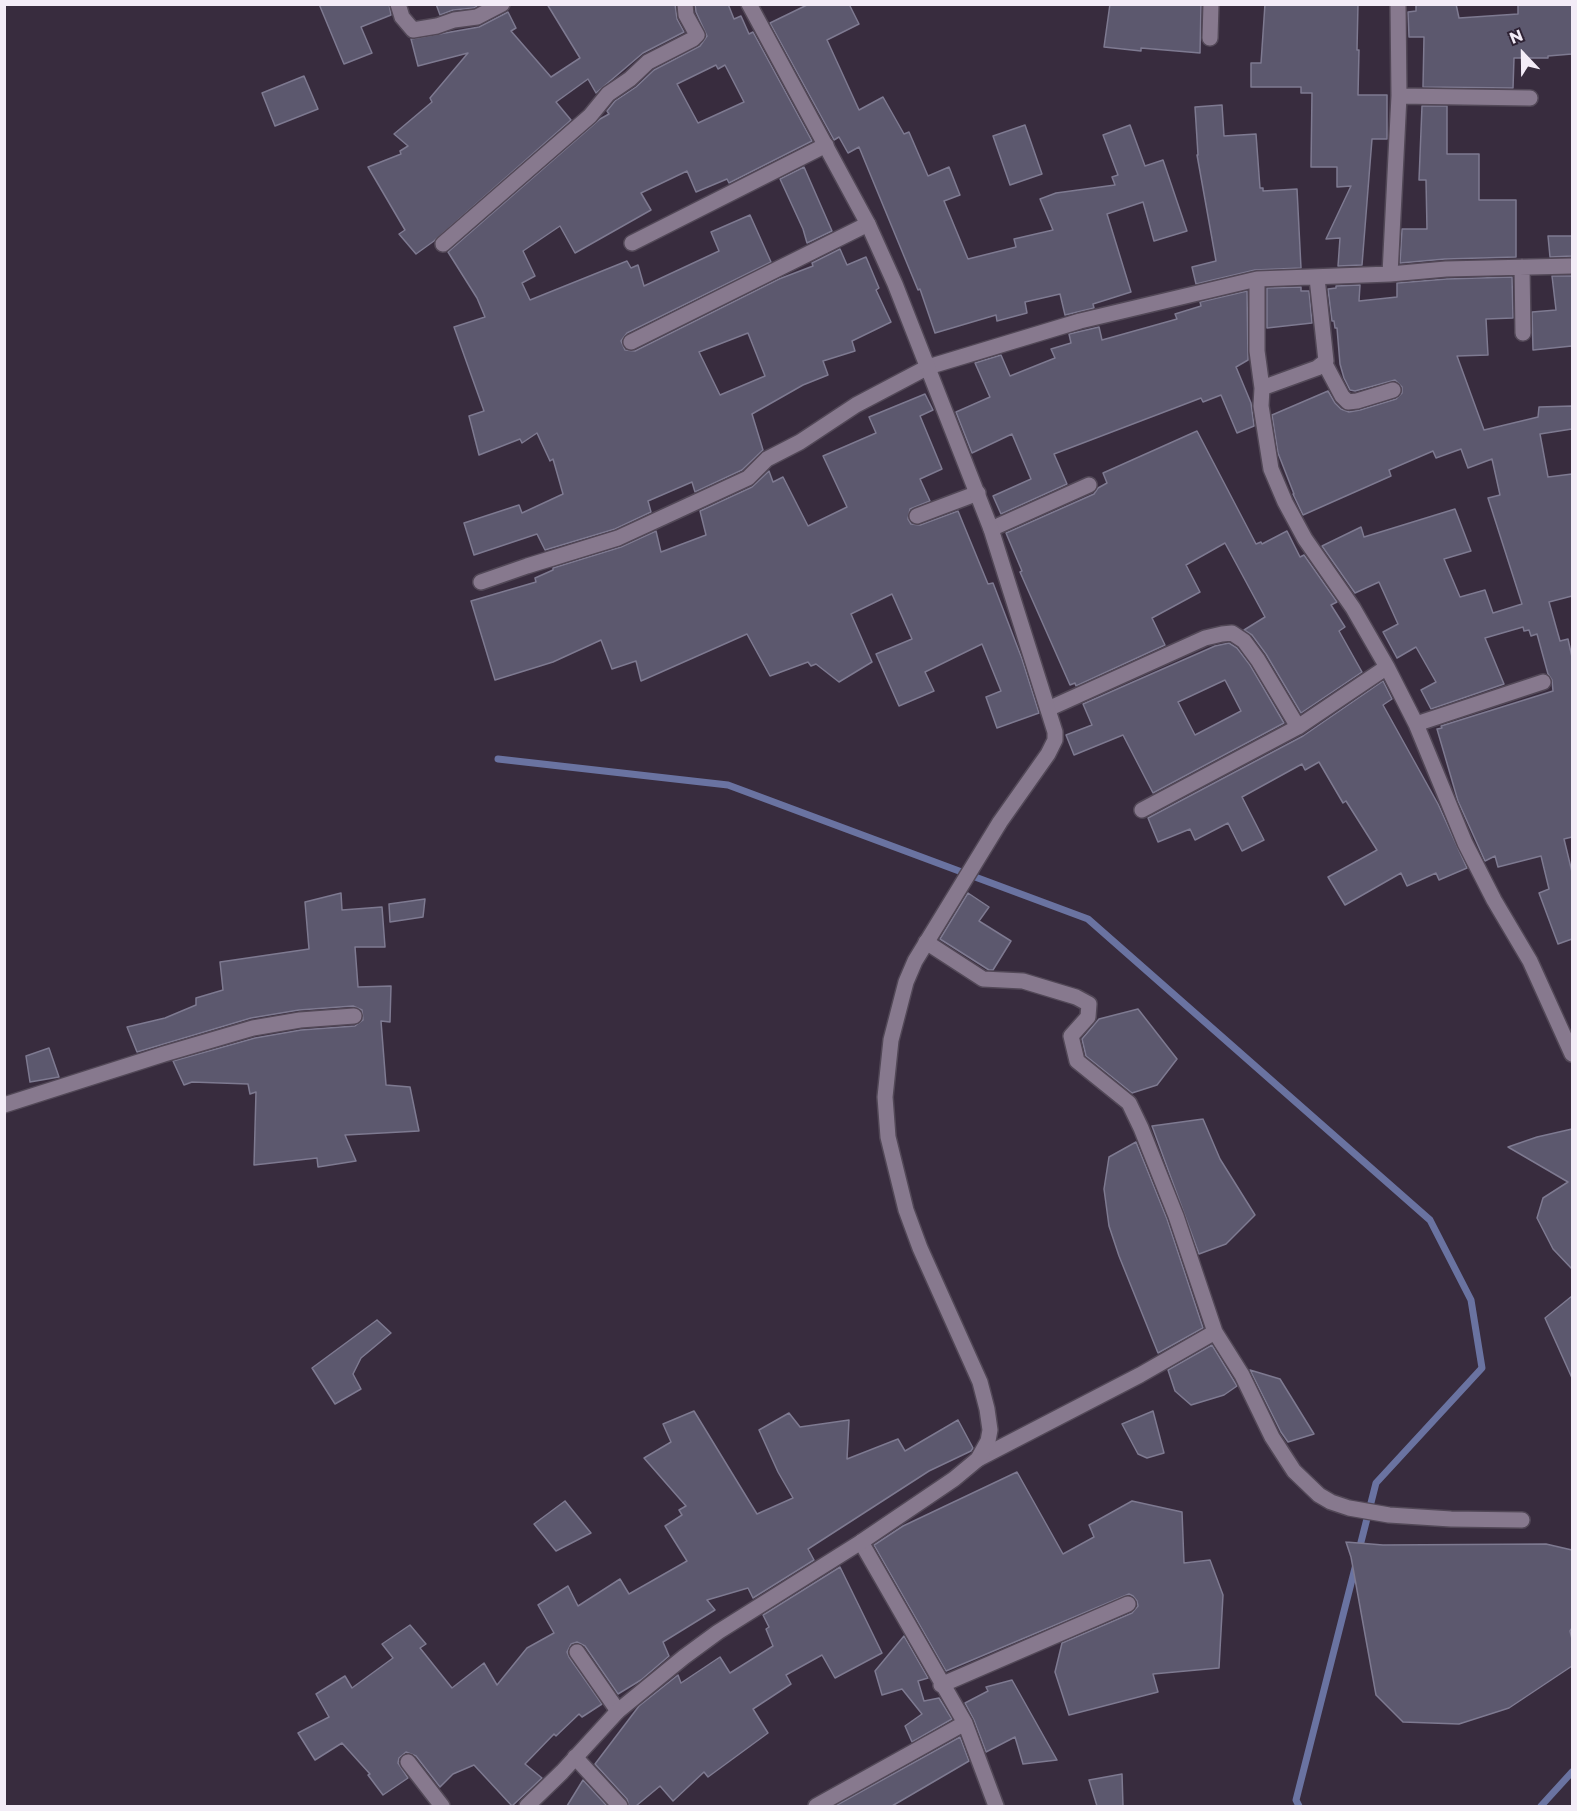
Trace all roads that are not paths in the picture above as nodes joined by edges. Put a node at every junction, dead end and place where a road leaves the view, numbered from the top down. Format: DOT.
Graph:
graph roads {
  1 [pos="398,4"];
  2 [pos="502,4"];
  3 [pos="685,4"];
  4 [pos="749,4"];
  5 [pos="1211,4"];
  6 [pos="1398,4"];
  7 [pos="1210,38"];
  8 [pos="1399,96"];
  9 [pos="1530,98"];
  10 [pos="826,145"];
  11 [pos="868,224"];
  12 [pos="632,243"];
  13 [pos="443,244"];
  14 [pos="1572,266"];
  15 [pos="1522,267"];
  16 [pos="1390,274"];
  17 [pos="1317,278"];
  18 [pos="1257,279"];
  19 [pos="1523,333"];
  20 [pos="631,342"];
  21 [pos="1325,364"];
  22 [pos="928,367"];
  23 [pos="1262,388"];
  24 [pos="1393,390"];
  25 [pos="1089,484"];
  26 [pos="978,493"];
  27 [pos="916,516"];
  28 [pos="991,530"];
  29 [pos="481,582"];
  30 [pos="1387,667"];
  31 [pos="1543,682"];
  32 [pos="1048,709"];
  33 [pos="1416,724"];
  34 [pos="1298,727"];
  35 [pos="1142,810"];
  36 [pos="926,942"];
  37 [pos="354,1016"];
  38 [pos="1572,1054"];
  39 [pos="4,1105"];
  40 [pos="1215,1332"];
  41 [pos="978,1458"];
  42 [pos="1522,1520"];
  43 [pos="861,1542"];
  44 [pos="1128,1604"];
  45 [pos="577,1652"];
  46 [pos="941,1685"];
  47 [pos="618,1711"];
  48 [pos="965,1723"];
  49 [pos="575,1757"];
  50 [pos="408,1762"];
  51 [pos="442,1806"];
  52 [pos="526,1806"];
  53 [pos="620,1806"];
  54 [pos="816,1806"];
  55 [pos="996,1806"];
  1 -- 2 [label="street"];
  3 -- 13 [label="street"];
  4 -- 10 [label="street"];
  5 -- 7 [label="street"];
  6 -- 8 [label="street"];
  8 -- 9 [label="street"];
  8 -- 16 [label="street"];
  10 -- 11 [label="street"];
  10 -- 12 [label="street"];
  11 -- 20 [label="street"];
  11 -- 22 [label="street"];
  14 -- 15 [label="street"];
  15 -- 16 [label="street"];
  15 -- 19 [label="street"];
  16 -- 17 [label="street"];
  17 -- 18 [label="street"];
  17 -- 21 [label="street"];
  18 -- 22 [label="street"];
  18 -- 23 [label="street"];
  21 -- 23 [label="street"];
  21 -- 24 [label="street"];
  22 -- 26 [label="street"];
  22 -- 29 [label="street"];
  23 -- 30 [label="street"];
  25 -- 28 [label="street"];
  26 -- 27 [label="street"];
  26 -- 28 [label="street"];
  28 -- 32 [label="street"];
  30 -- 33 [label="street"];
  30 -- 34 [label="street"];
  31 -- 33 [label="street"];
  32 -- 34 [label="street"];
  32 -- 36 [label="street"];
  33 -- 38 [label="street"];
  34 -- 35 [label="street"];
  36 -- 40 [label="street"];
  36 -- 41 [label="street"];
  37 -- 39 [label="street"];
  40 -- 41 [label="street"];
  40 -- 42 [label="street"];
  41 -- 43 [label="street"];
  43 -- 46 [label="street"];
  43 -- 47 [label="street"];
  44 -- 46 [label="street"];
  45 -- 47 [label="street"];
  46 -- 48 [label="street"];
  47 -- 49 [label="street"];
  48 -- 54 [label="street"];
  48 -- 55 [label="street"];
  49 -- 52 [label="street"];
  49 -- 53 [label="street"];
  50 -- 51 [label="street"];
}
